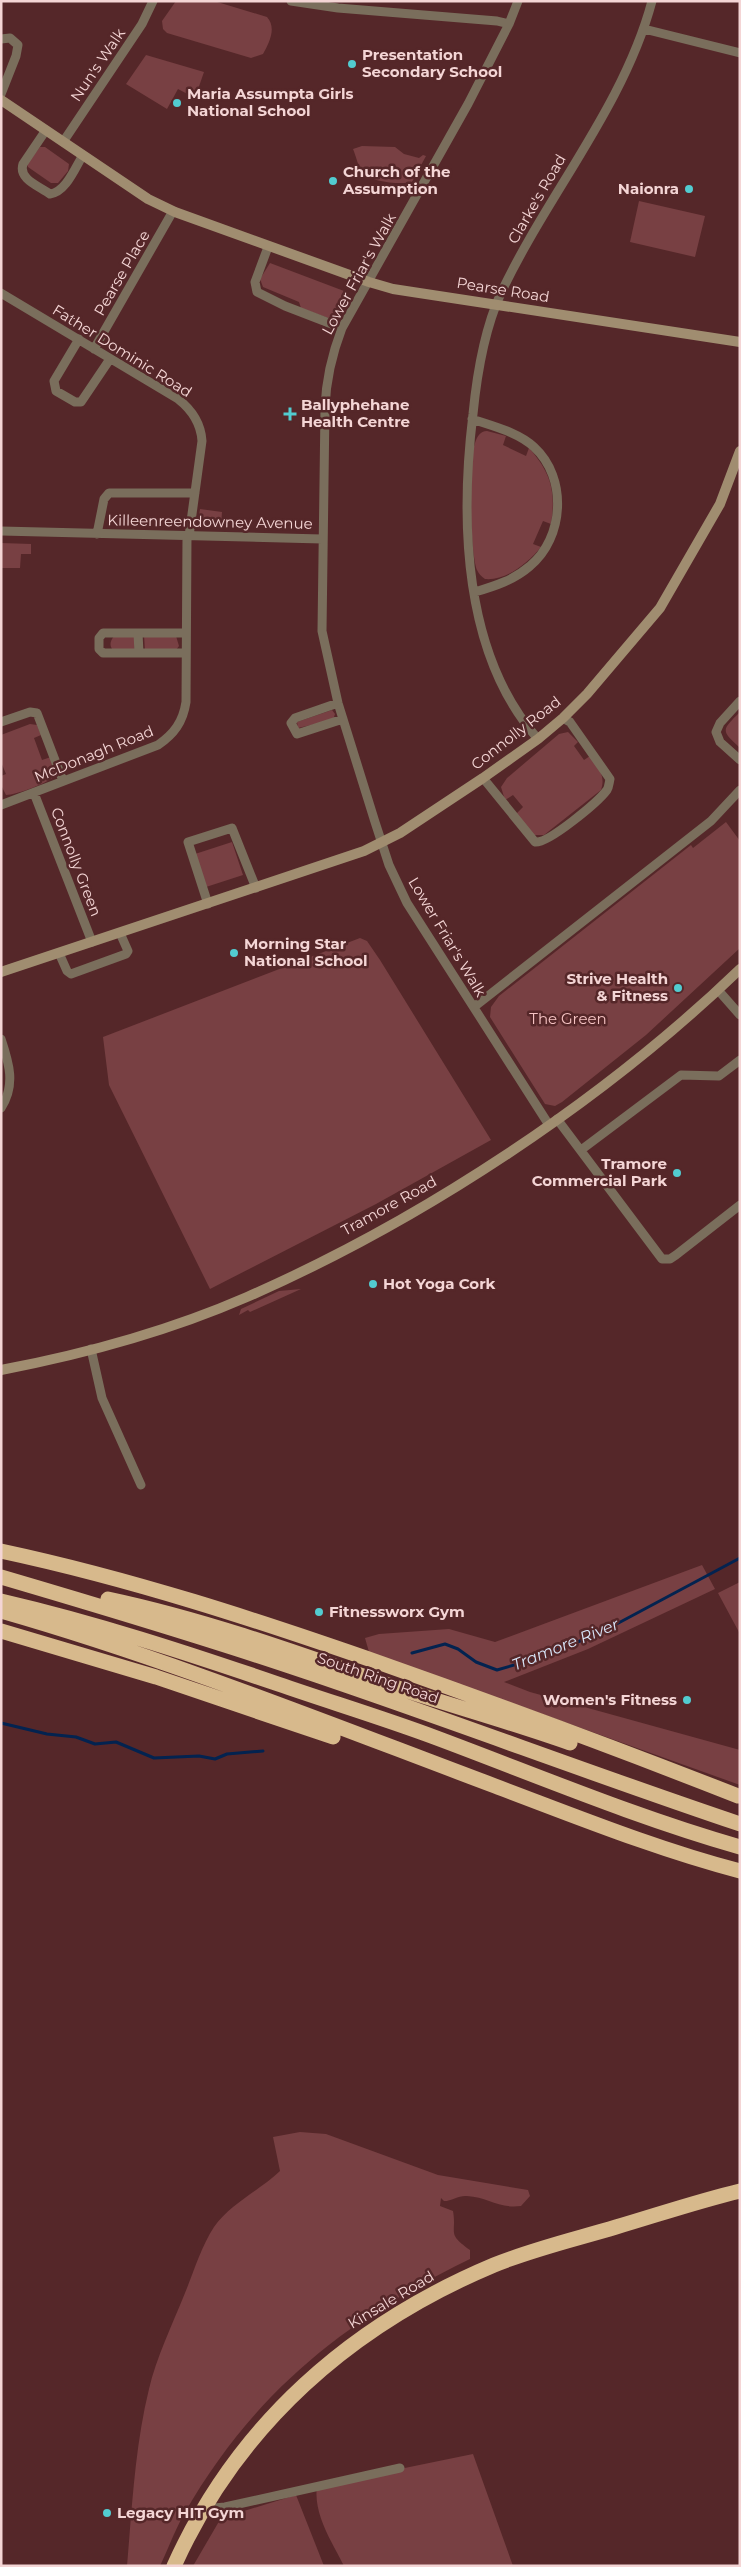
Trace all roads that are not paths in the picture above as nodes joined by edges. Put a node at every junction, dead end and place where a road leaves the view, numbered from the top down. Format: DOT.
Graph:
graph roads {
  1 [pos="153,1"];
  2 [pos="291,1"];
  3 [pos="518,1"];
  4 [pos="652,1"];
  5 [pos="509,24"];
  6 [pos="644,29"];
  7 [pos="1,40"];
  8 [pos="740,53"];
  9 [pos="1,94"];
  10 [pos="1,100"];
  11 [pos="46,130"];
  12 [pos="63,142"];
  13 [pos="83,155"];
  14 [pos="173,211"];
  15 [pos="268,247"];
  16 [pos="369,282"];
  17 [pos="2,295"];
  18 [pos="496,304"];
  19 [pos="342,328"];
  20 [pos="79,339"];
  21 [pos="740,342"];
  22 [pos="94,349"];
  23 [pos="110,359"];
  24 [pos="472,419"];
  25 [pos="740,451"];
  26 [pos="195,493"];
  27 [pos="1,531"];
  28 [pos="97,534"];
  29 [pos="188,536"];
  30 [pos="322,539"];
  31 [pos="475,592"];
  32 [pos="138,633"];
  33 [pos="186,633"];
  34 [pos="139,653"];
  35 [pos="186,653"];
  36 [pos="740,701"];
  37 [pos="338,703"];
  38 [pos="563,718"];
  39 [pos="343,719"];
  40 [pos="1,722"];
  41 [pos="538,738"];
  42 [pos="740,760"];
  43 [pos="483,778"];
  44 [pos="63,781"];
  45 [pos="740,790"];
  46 [pos="34,793"];
  47 [pos="2,801"];
  48 [pos="382,842"];
  49 [pos="256,888"];
  50 [pos="208,904"];
  51 [pos="120,933"];
  52 [pos="92,942"];
  53 [pos="59,953"];
  54 [pos="740,969"];
  55 [pos="1,972"];
  56 [pos="718,990"];
  57 [pos="474,1008"];
  58 [pos="740,1015"];
  59 [pos="1,1039"];
  60 [pos="740,1060"];
  61 [pos="1,1108"];
  62 [pos="553,1122"];
  63 [pos="581,1150"];
  64 [pos="740,1205"];
  65 [pos="91,1349"];
  66 [pos="1,1370"];
  67 [pos="141,1485"];
  68 [pos="1,1551"];
  69 [pos="1,1576"];
  70 [pos="1,1603"];
  71 [pos="1,1612"];
  72 [pos="1,1631"];
  73 [pos="492,1785"];
  74 [pos="513,1793"];
  75 [pos="739,1796"];
  76 [pos="740,1824"];
  77 [pos="740,1847"];
  78 [pos="740,1872"];
  79 [pos="740,2189"];
  80 [pos="400,2468"];
  81 [pos="204,2509"];
  82 [pos="174,2566"];
  1 -- 12 [label="street, Nun's Walk"];
  2 -- 5 [label="street"];
  3 -- 5 [label="street, Lower Friar's Walk"];
  4 -- 6 [label="street, Clarke's Road"];
  5 -- 16 [label="street, Lower Friar's Walk"];
  6 -- 8 [label="street"];
  6 -- 18 [label="street, Clarke's Road"];
  7 -- 9 [label="street"];
  10 -- 11 [label="street, Pearse Road"];
  11 -- 12 [label="street, Pearse Road"];
  11 -- 13 [label="street"];
  12 -- 13 [label="street, Pearse Road"];
  13 -- 14 [label="street, Pearse Road"];
  14 -- 15 [label="street, Pearse Road"];
  14 -- 22 [label="street, Pearse Place"];
  15 -- 16 [label="street, Pearse Road"];
  15 -- 19 [label="street"];
  16 -- 18 [label="street, Pearse Road"];
  16 -- 19 [label="street, Lower Friar's Walk"];
  17 -- 20 [label="street, Father Dominic Road"];
  18 -- 21 [label="street, Pearse Road"];
  18 -- 24 [label="street, Clarke's Road"];
  19 -- 30 [label="street, Lower Friar's Walk"];
  20 -- 22 [label="street, Father Dominic Road"];
  20 -- 23 [label="street"];
  22 -- 23 [label="street, Father Dominic Road"];
  23 -- 26 [label="street, Father Dominic Road"];
  24 -- 31 [label="street, Clarke's Road"];
  24 -- 31 [label="street"];
  25 -- 38 [label="street, Connolly Road"];
  26 -- 28 [label="street, Killeenreendowney Avenue"];
  26 -- 29 [label="street, Father Dominic Road"];
  27 -- 28 [label="street, Killeenreendowney Avenue"];
  28 -- 29 [label="street, Killeenreendowney Avenue"];
  29 -- 30 [label="street, Killeenreendowney Avenue"];
  29 -- 33 [label="street, McDonagh Road"];
  30 -- 37 [label="street, Lower Friar's Walk"];
  31 -- 41 [label="street, Clarke's Road"];
  32 -- 33 [label="street"];
  32 -- 34 [label="street"];
  32 -- 34 [label="street"];
  33 -- 35 [label="street, McDonagh Road"];
  34 -- 35 [label="street"];
  35 -- 44 [label="street, McDonagh Road"];
  36 -- 42 [label="street"];
  37 -- 39 [label="street, Lower Friar's Walk"];
  37 -- 39 [label="street"];
  38 -- 41 [label="street, Connolly Road"];
  38 -- 43 [label="street"];
  39 -- 48 [label="street, Lower Friar's Walk"];
  40 -- 44 [label="street"];
  41 -- 43 [label="street, Connolly Road"];
  43 -- 48 [label="street, Connolly Road"];
  44 -- 46 [label="street, McDonagh Road"];
  45 -- 57 [label="street"];
  46 -- 47 [label="street, McDonagh Road"];
  46 -- 52 [label="street, Connolly Green"];
  48 -- 49 [label="street, Connolly Road"];
  48 -- 57 [label="street, Lower Friar's Walk"];
  49 -- 50 [label="street, Connolly Road"];
  49 -- 50 [label="street"];
  50 -- 51 [label="street, Connolly Road"];
  51 -- 52 [label="street, Connolly Road"];
  51 -- 53 [label="street"];
  52 -- 53 [label="street, Connolly Road"];
  53 -- 55 [label="street, Connolly Road"];
  54 -- 56 [label="street, Tramore Road"];
  56 -- 58 [label="street"];
  56 -- 62 [label="street, Tramore Road"];
  57 -- 62 [label="street, Lower Friar's Walk"];
  59 -- 61 [label="street"];
  60 -- 63 [label="street"];
  62 -- 63 [label="street, Lower Friar's Walk"];
  62 -- 65 [label="street, Tramore Road"];
  63 -- 64 [label="street, Lower Friar's Walk"];
  65 -- 66 [label="street, Tramore Road"];
  65 -- 67 [label="street"];
  68 -- 75 [label="highway"];
  69 -- 75 [label="highway"];
  69 -- 76 [label="highway, South Ring Road"];
  70 -- 73 [label="highway"];
  70 -- 77 [label="highway"];
  71 -- 73 [label="highway"];
  72 -- 74 [label="highway"];
  73 -- 74 [label="highway"];
  74 -- 78 [label="highway"];
  79 -- 81 [label="highway, Kinsale Road"];
  80 -- 81 [label="street"];
  81 -- 82 [label="highway, Kinsale Road"];
}
